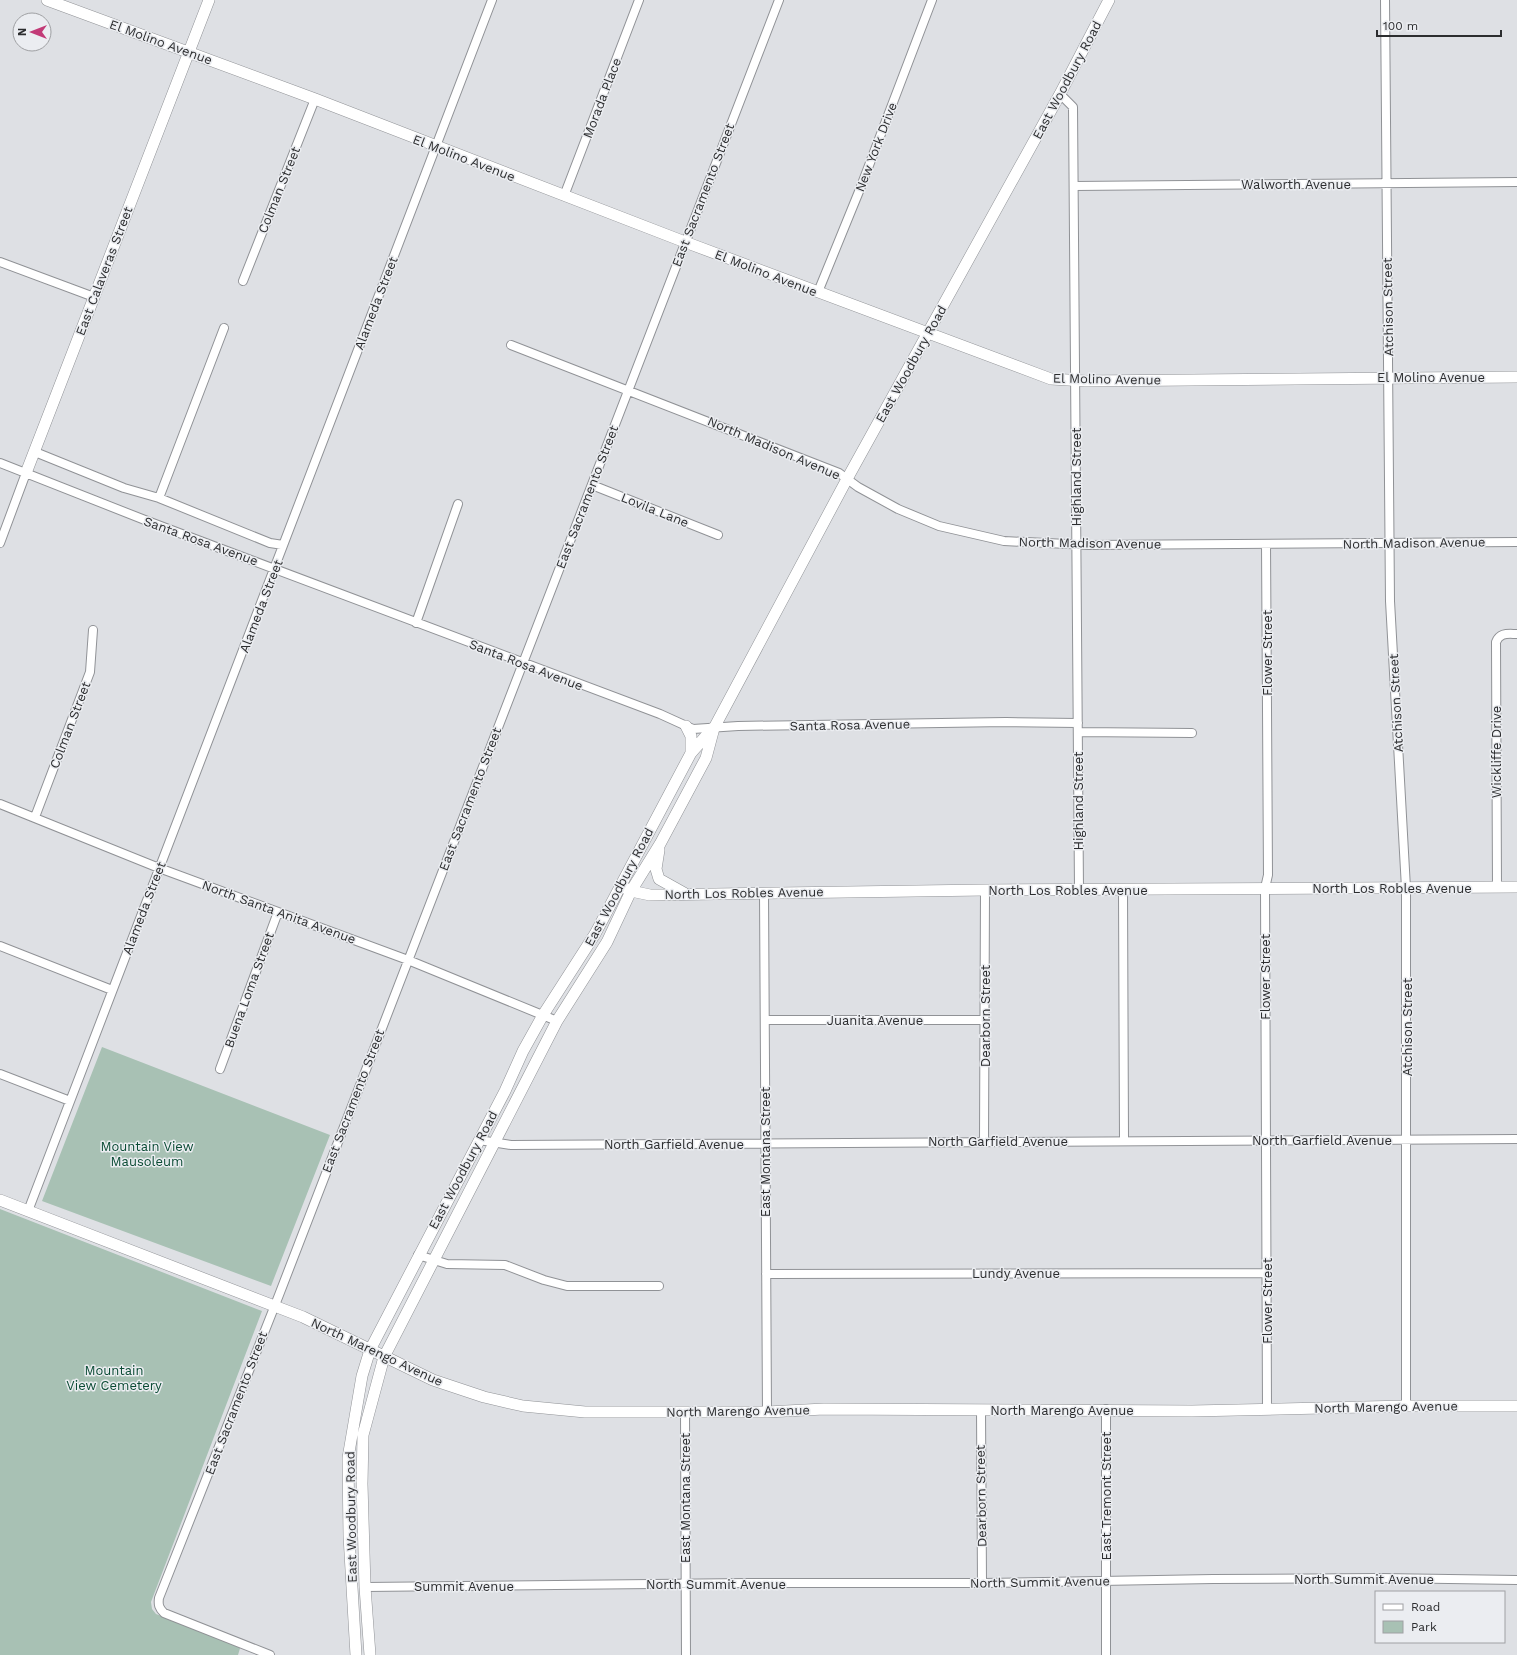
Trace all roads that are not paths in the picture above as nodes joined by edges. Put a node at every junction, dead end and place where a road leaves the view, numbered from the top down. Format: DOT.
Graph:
graph roads {
  1 [pos="47,0"];
  2 [pos="209,0"];
  3 [pos="492,0"];
  4 [pos="639,0"];
  5 [pos="779,0"];
  6 [pos="932,0"];
  7 [pos="1110,0"];
  8 [pos="1385,0"];
  9 [pos="188,53"];
  10 [pos="1060,94"];
  11 [pos="315,99"];
  12 [pos="436,147"];
  13 [pos="1517,182"];
  14 [pos="1386,183"];
  15 [pos="1074,186"];
  16 [pos="564,196"];
  17 [pos="685,242"];
  18 [pos="0,262"];
  19 [pos="243,281"];
  20 [pos="818,292"];
  21 [pos="94,297"];
  22 [pos="224,328"];
  23 [pos="928,333"];
  24 [pos="511,345"];
  25 [pos="1517,376"];
  26 [pos="1389,377"];
  27 [pos="1076,381"];
  28 [pos="628,390"];
  29 [pos="35,452"];
  30 [pos="0,463"];
  31 [pos="26,473"];
  32 [pos="847,479"];
  33 [pos="592,485"];
  34 [pos="159,498"];
  35 [pos="458,504"];
  36 [pos="718,535"];
  37 [pos="1517,542"];
  38 [pos="0,543"];
  39 [pos="1389,543"];
  40 [pos="1266,544"];
  41 [pos="1076,545"];
  42 [pos="284,546"];
  43 [pos="275,568"];
  44 [pos="416,623"];
  45 [pos="93,630"];
  46 [pos="1517,634"];
  47 [pos="523,663"];
  48 [pos="686,726"];
  49 [pos="714,728"];
  50 [pos="1078,728"];
  51 [pos="1192,733"];
  52 [pos="691,753"];
  53 [pos="0,804"];
  54 [pos="36,817"];
  55 [pos="660,844"];
  56 [pos="159,868"];
  57 [pos="620,886"];
  58 [pos="1497,887"];
  59 [pos="1517,887"];
  60 [pos="1265,888"];
  61 [pos="1406,888"];
  62 [pos="985,890"];
  63 [pos="1079,890"];
  64 [pos="1123,890"];
  65 [pos="631,891"];
  66 [pos="764,893"];
  67 [pos="685,894"];
  68 [pos="278,912"];
  69 [pos="0,946"];
  70 [pos="408,960"];
  71 [pos="579,961"];
  72 [pos="591,968"];
  73 [pos="112,990"];
  74 [pos="543,1015"];
  75 [pos="765,1020"];
  76 [pos="985,1020"];
  77 [pos="557,1021"];
  78 [pos="220,1069"];
  79 [pos="0,1074"];
  80 [pos="70,1101"];
  81 [pos="1517,1139"];
  82 [pos="479,1140"];
  83 [pos="1266,1140"];
  84 [pos="1407,1140"];
  85 [pos="984,1141"];
  86 [pos="1124,1141"];
  87 [pos="494,1142"];
  88 [pos="765,1143"];
  89 [pos="0,1200"];
  90 [pos="28,1211"];
  91 [pos="418,1255"];
  92 [pos="434,1259"];
  93 [pos="1267,1273"];
  94 [pos="766,1274"];
  95 [pos="659,1286"];
  96 [pos="274,1306"];
  97 [pos="370,1350"];
  98 [pos="384,1357"];
  99 [pos="1406,1406"];
  100 [pos="1517,1406"];
  101 [pos="1268,1409"];
  102 [pos="981,1410"];
  103 [pos="1106,1410"];
  104 [pos="684,1412"];
  105 [pos="767,1412"];
  106 [pos="1517,1580"];
  107 [pos="1107,1582"];
  108 [pos="686,1583"];
  109 [pos="982,1583"];
  110 [pos="563,1586"];
  111 [pos="365,1587"];
  112 [pos="270,1655"];
  113 [pos="356,1655"];
  114 [pos="370,1655"];
  115 [pos="686,1655"];
  116 [pos="1106,1655"];
  1 -- 9 [label="street, El Molino Avenue"];
  2 -- 9 [label="street, East Calaveras Street"];
  3 -- 12 [label="street, Alameda Street"];
  4 -- 16 [label="street, Morada Place"];
  5 -- 17 [label="street, East Sacramento Street"];
  6 -- 20 [label="street, New York Drive"];
  7 -- 10 [label="street, East Woodbury Road"];
  8 -- 14 [label="street, Atchison Street"];
  9 -- 11 [label="street, El Molino Avenue"];
  9 -- 21 [label="street, East Calaveras Street"];
  10 -- 15 [label="street, Highland Street"];
  10 -- 23 [label="street, East Woodbury Road"];
  11 -- 12 [label="street, El Molino Avenue"];
  11 -- 19 [label="street, Colman Street"];
  12 -- 16 [label="street, El Molino Avenue"];
  12 -- 42 [label="street, Alameda Street"];
  13 -- 14 [label="street, Walworth Avenue"];
  14 -- 15 [label="street, Walworth Avenue"];
  14 -- 26 [label="street, Atchison Street"];
  15 -- 27 [label="street, Highland Street"];
  16 -- 17 [label="street, El Molino Avenue"];
  17 -- 20 [label="street, El Molino Avenue"];
  17 -- 28 [label="street, East Sacramento Street"];
  18 -- 21 [label="street"];
  20 -- 23 [label="street, El Molino Avenue"];
  21 -- 29 [label="street, East Calaveras Street"];
  22 -- 34 [label="street"];
  23 -- 27 [label="street, El Molino Avenue"];
  23 -- 32 [label="street, East Woodbury Road"];
  24 -- 28 [label="street, North Madison Avenue"];
  25 -- 26 [label="street, El Molino Avenue"];
  26 -- 27 [label="street, El Molino Avenue"];
  26 -- 39 [label="street, Atchison Street"];
  27 -- 41 [label="street, Highland Street"];
  28 -- 32 [label="street, North Madison Avenue"];
  28 -- 33 [label="street, East Sacramento Street"];
  29 -- 31 [label="street, East Calaveras Street"];
  29 -- 34 [label="street, Santa Rosa Avenue"];
  30 -- 31 [label="street, Santa Rosa Avenue"];
  31 -- 38 [label="street, East Calaveras Street"];
  31 -- 43 [label="street, Santa Rosa Avenue"];
  32 -- 41 [label="street, North Madison Avenue"];
  32 -- 49 [label="street, East Woodbury Road"];
  33 -- 36 [label="street, Lovila Lane"];
  33 -- 47 [label="street, East Sacramento Street"];
  34 -- 42 [label="street, Santa Rosa Avenue"];
  35 -- 44 [label="street"];
  37 -- 39 [label="street, North Madison Avenue"];
  39 -- 40 [label="street, North Madison Avenue"];
  39 -- 61 [label="street, Atchison Street"];
  40 -- 41 [label="street, North Madison Avenue"];
  40 -- 60 [label="street, Flower Street"];
  41 -- 50 [label="street, Highland Street"];
  42 -- 43 [label="street, Alameda Street"];
  43 -- 44 [label="street, Santa Rosa Avenue"];
  43 -- 56 [label="street, Alameda Street"];
  44 -- 47 [label="street, Santa Rosa Avenue"];
  45 -- 54 [label="street, Colman Street"];
  46 -- 58 [label="street, Wickliffe Drive"];
  47 -- 48 [label="street, Santa Rosa Avenue"];
  47 -- 70 [label="street, East Sacramento Street"];
  48 -- 49 [label="street, Santa Rosa Avenue"];
  48 -- 52 [label="street"];
  49 -- 50 [label="street, Santa Rosa Avenue"];
  49 -- 52 [label="street, East Woodbury Road"];
  49 -- 55 [label="street, East Woodbury Road"];
  50 -- 51 [label="street, Santa Rosa Avenue"];
  50 -- 63 [label="street, Highland Street"];
  52 -- 57 [label="street, East Woodbury Road"];
  53 -- 54 [label="street, North Santa Anita Avenue"];
  54 -- 56 [label="street, North Santa Anita Avenue"];
  55 -- 65 [label="street, East Woodbury Road"];
  55 -- 67 [label="street"];
  56 -- 68 [label="street, North Santa Anita Avenue"];
  56 -- 73 [label="street, Alameda Street"];
  57 -- 65 [label="street, North Los Robles Avenue"];
  57 -- 71 [label="street, East Woodbury Road"];
  58 -- 59 [label="street, North Los Robles Avenue"];
  58 -- 61 [label="street, North Los Robles Avenue"];
  60 -- 61 [label="street, North Los Robles Avenue"];
  60 -- 64 [label="street, North Los Robles Avenue"];
  60 -- 83 [label="street, Flower Street"];
  61 -- 84 [label="street, Atchison Street"];
  62 -- 63 [label="street, North Los Robles Avenue"];
  62 -- 66 [label="street, North Los Robles Avenue"];
  62 -- 76 [label="street, Dearborn Street"];
  63 -- 64 [label="street, North Los Robles Avenue"];
  64 -- 86 [label="street"];
  65 -- 67 [label="street, North Los Robles Avenue"];
  65 -- 72 [label="street, East Woodbury Road"];
  66 -- 67 [label="street, North Los Robles Avenue"];
  66 -- 75 [label="street, East Montana Street"];
  68 -- 70 [label="street, North Santa Anita Avenue"];
  68 -- 78 [label="street, Buena Loma Street"];
  69 -- 73 [label="street"];
  70 -- 74 [label="street, North Santa Anita Avenue"];
  70 -- 96 [label="street, East Sacramento Street"];
  71 -- 72 [label="street"];
  71 -- 74 [label="street, East Woodbury Road"];
  72 -- 77 [label="street, East Woodbury Road"];
  73 -- 80 [label="street, Alameda Street"];
  74 -- 77 [label="street, North Santa Anita Avenue"];
  74 -- 82 [label="street, East Woodbury Road"];
  75 -- 76 [label="street, Juanita Avenue"];
  75 -- 88 [label="street, East Montana Street"];
  76 -- 85 [label="street, Dearborn Street"];
  77 -- 87 [label="street, East Woodbury Road"];
  79 -- 80 [label="street"];
  80 -- 90 [label="street, Alameda Street"];
  81 -- 84 [label="street, North Garfield Avenue"];
  82 -- 87 [label="street, North Garfield Avenue"];
  82 -- 91 [label="street, East Woodbury Road"];
  83 -- 84 [label="street, North Garfield Avenue"];
  83 -- 86 [label="street, North Garfield Avenue"];
  83 -- 93 [label="street, Flower Street"];
  84 -- 99 [label="street, Atchison Street"];
  85 -- 86 [label="street, North Garfield Avenue"];
  85 -- 88 [label="street, North Garfield Avenue"];
  87 -- 88 [label="street, North Garfield Avenue"];
  87 -- 92 [label="street, East Woodbury Road"];
  88 -- 94 [label="street, East Montana Street"];
  89 -- 90 [label="street, North Marengo Avenue"];
  90 -- 96 [label="street, North Marengo Avenue"];
  91 -- 92 [label="street"];
  91 -- 97 [label="street, East Woodbury Road"];
  92 -- 95 [label="street"];
  92 -- 98 [label="street, East Woodbury Road"];
  93 -- 94 [label="street, Lundy Avenue"];
  93 -- 101 [label="street, Flower Street"];
  94 -- 105 [label="street, East Montana Street"];
  96 -- 97 [label="street, North Marengo Avenue"];
  96 -- 112 [label="street, East Sacramento Street"];
  97 -- 98 [label="street, North Marengo Avenue"];
  97 -- 113 [label="street, East Woodbury Road"];
  98 -- 104 [label="street, North Marengo Avenue"];
  98 -- 111 [label="street, East Woodbury Road"];
  99 -- 100 [label="street, North Marengo Avenue"];
  99 -- 101 [label="street, North Marengo Avenue"];
  101 -- 103 [label="street, North Marengo Avenue"];
  102 -- 103 [label="street, North Marengo Avenue"];
  102 -- 105 [label="street, North Marengo Avenue"];
  102 -- 109 [label="street, Dearborn Street"];
  103 -- 107 [label="street, East Tremont Street"];
  104 -- 105 [label="street, North Marengo Avenue"];
  104 -- 108 [label="street, East Montana Street"];
  106 -- 107 [label="street, North Summit Avenue"];
  107 -- 109 [label="street, North Summit Avenue"];
  107 -- 116 [label="street, East Tremont Street"];
  108 -- 109 [label="street, North Summit Avenue"];
  108 -- 110 [label="street, North Summit Avenue"];
  108 -- 115 [label="street, East Montana Street"];
  110 -- 111 [label="street, Summit Avenue"];
  111 -- 114 [label="street, East Woodbury Road"];
}
